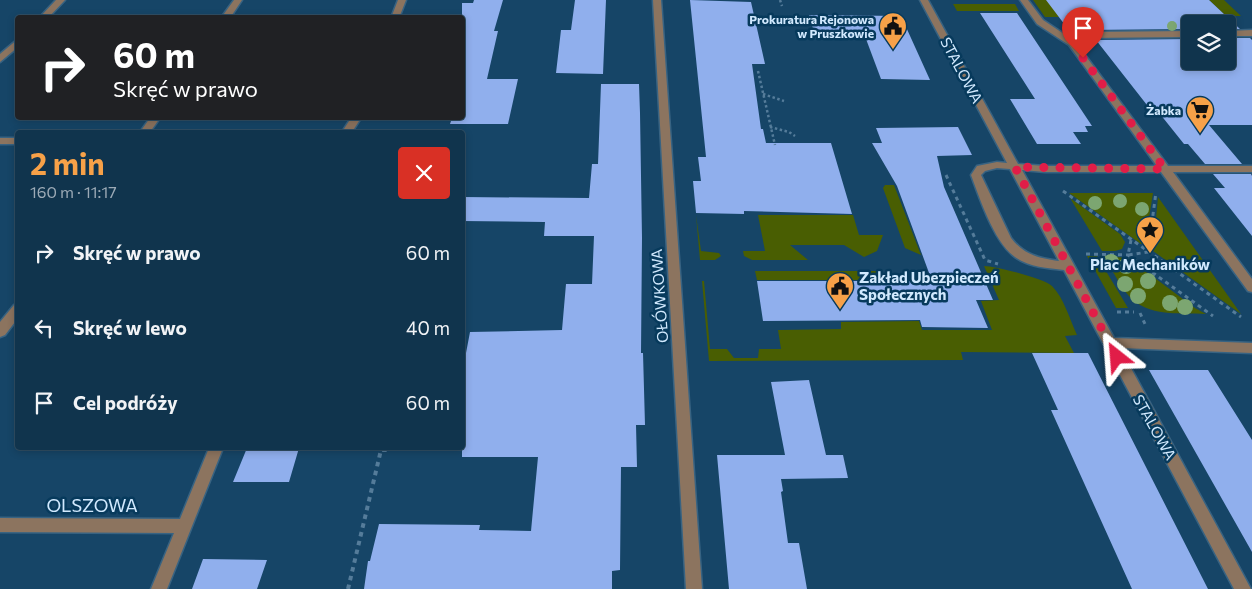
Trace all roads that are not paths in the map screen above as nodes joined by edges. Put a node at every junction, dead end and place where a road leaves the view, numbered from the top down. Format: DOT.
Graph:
graph roads {
  1 [pos="61,0"];
  2 [pos="238,0"];
  3 [pos="402,0"];
  4 [pos="657,0"];
  5 [pos="924,0"];
  6 [pos="1024,0"];
  7 [pos="46,15"];
  8 [pos="227,15"];
  9 [pos="396,15"];
  10 [pos="1252,33"];
  11 [pos="1181,34"];
  12 [pos="1236,34"];
  13 [pos="1072,43"];
  14 [pos="15,45"];
  15 [pos="0,59"];
  16 [pos="153,120"];
  17 [pos="146,130"];
  18 [pos="0,141"];
  19 [pos="15,141"];
  20 [pos="1015,167"];
  21 [pos="1165,169"];
  22 [pos="1252,169"];
  23 [pos="1068,266"];
  24 [pos="1252,288"];
  25 [pos="15,312"];
  26 [pos="0,332"];
  27 [pos="1110,343"];
  28 [pos="1252,348"];
  29 [pos="215,450"];
  30 [pos="0,525"];
  31 [pos="184,526"];
  32 [pos="159,589"];
  33 [pos="694,589"];
  34 [pos="1243,589"];
  1 -- 7 [label="street"];
  2 -- 8 [label="street"];
  3 -- 9 [label="street"];
  4 -- 33 [label="street, OŁÓWKOWA"];
  5 -- 20 [label="street, STALOWA"];
  6 -- 13 [label="street"];
  10 -- 12 [label="street"];
  11 -- 13 [label="street"];
  13 -- 21 [label="street"];
  14 -- 15 [label="street"];
  16 -- 17 [label="street"];
  18 -- 19 [label="street"];
  20 -- 21 [label="street"];
  20 -- 23 [label="street, STALOWA"];
  20 -- 23 [label="street"];
  21 -- 22 [label="street"];
  21 -- 24 [label="street"];
  23 -- 27 [label="street, STALOWA"];
  25 -- 26 [label="street"];
  27 -- 28 [label="street"];
  27 -- 34 [label="street, STALOWA"];
  29 -- 31 [label="street"];
  30 -- 31 [label="street, OLSZOWA"];
  31 -- 32 [label="street"];
}
